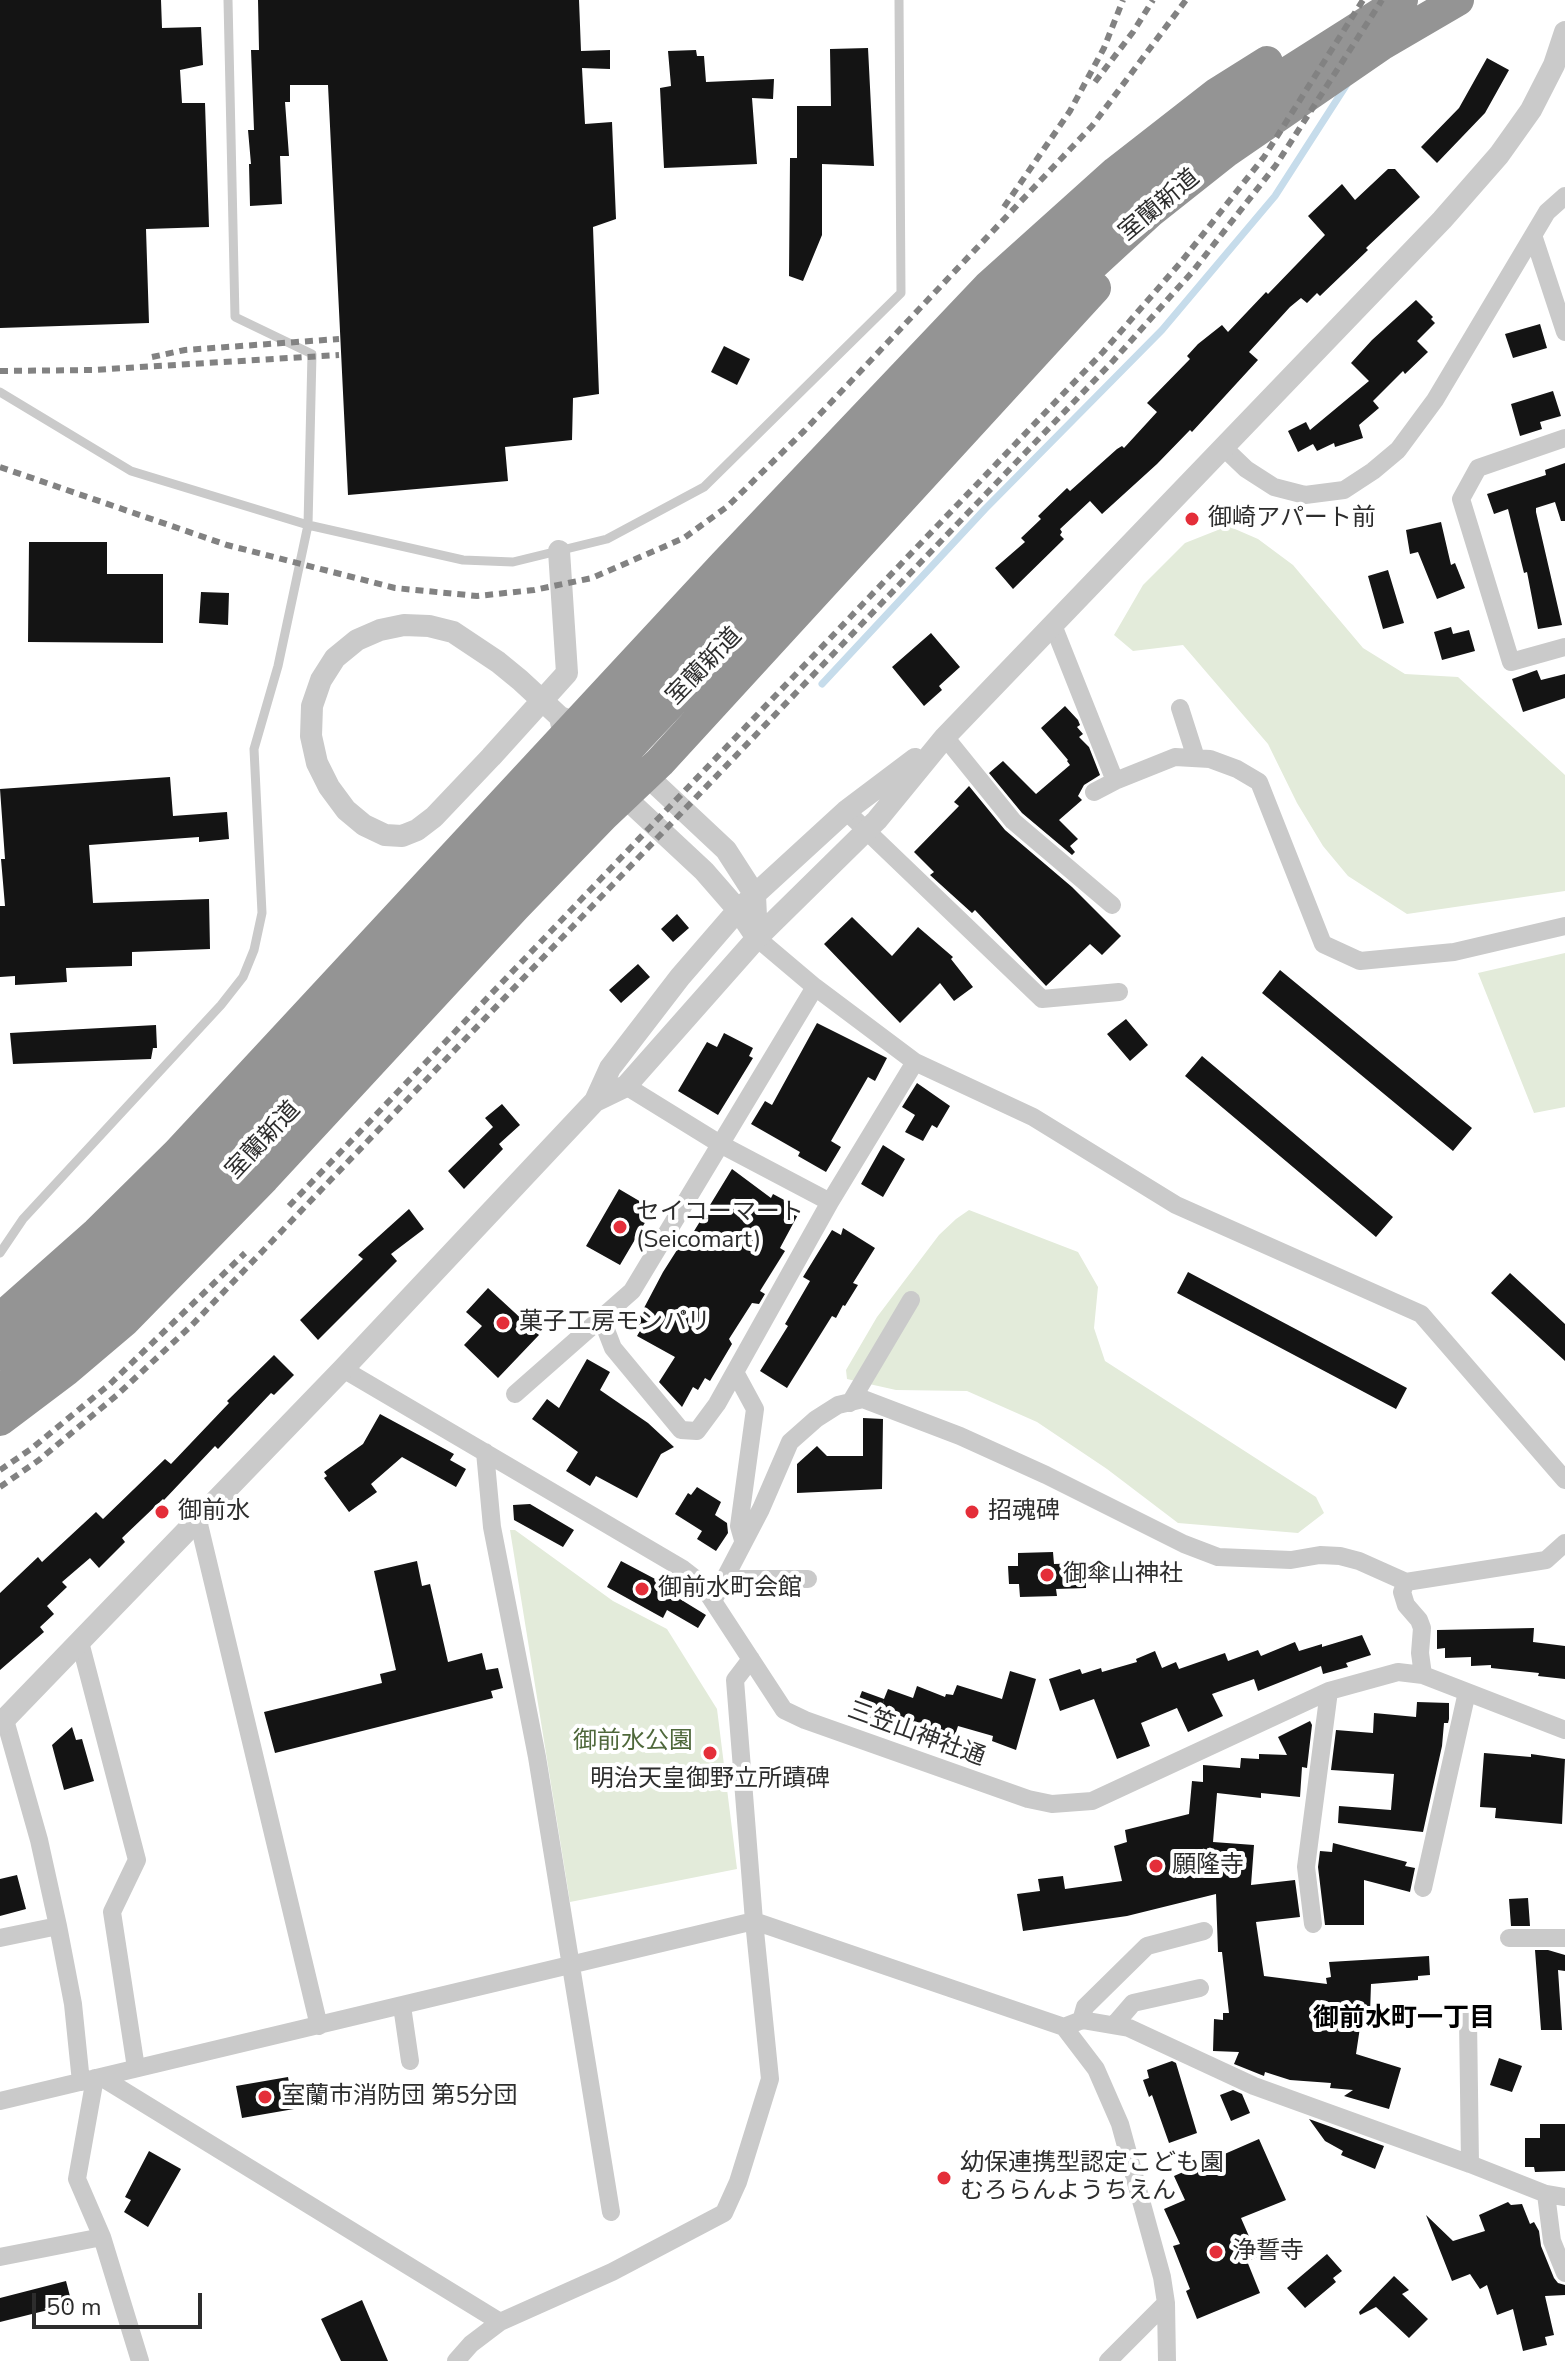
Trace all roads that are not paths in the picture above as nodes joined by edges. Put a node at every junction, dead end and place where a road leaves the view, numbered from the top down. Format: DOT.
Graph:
graph roads {
  1 [pos="228,0"];
  2 [pos="899,0"];
  3 [pos="1388,0"];
  4 [pos="1402,0"];
  5 [pos="1458,0"];
  6 [pos="1565,32"];
  7 [pos="1227,151"];
  8 [pos="1565,196"];
  9 [pos="1534,238"];
  10 [pos="1006,307"];
  11 [pos="1565,332"];
  12 [pos="0,392"];
  13 [pos="1565,438"];
  14 [pos="1223,447"];
  15 [pos="308,525"];
  16 [pos="559,551"];
  17 [pos="1053,625"];
  18 [pos="1565,647"];
  19 [pos="1180,708"];
  20 [pos="573,730"];
  21 [pos="945,737"];
  22 [pos="1196,758"];
  23 [pos="1115,781"];
  24 [pos="639,789"];
  25 [pos="1094,792"];
  26 [pos="846,811"];
  27 [pos="866,830"];
  28 [pos="747,902"];
  29 [pos="1112,905"];
  30 [pos="1565,926"];
  31 [pos="757,938"];
  32 [pos="815,987"];
  33 [pos="1119,992"];
  34 [pos="915,1062"];
  35 [pos="626,1086"];
  36 [pos="595,1101"];
  37 [pos="720,1144"];
  38 [pos="830,1202"];
  39 [pos="0,1253"];
  40 [pos="911,1300"];
  41 [pos="601,1317"];
  42 [pos="0,1319"];
  43 [pos="0,1354"];
  44 [pos="343,1369"];
  45 [pos="735,1372"];
  46 [pos="0,1390"];
  47 [pos="515,1394"];
  48 [pos="850,1403"];
  49 [pos="0,1420"];
  50 [pos="485,1452"];
  51 [pos="1565,1480"];
  52 [pos="198,1520"];
  53 [pos="743,1540"];
  54 [pos="1565,1543"];
  55 [pos="724,1579"];
  56 [pos="808,1579"];
  57 [pos="1406,1582"];
  58 [pos="713,1601"];
  59 [pos="80,1642"];
  60 [pos="751,1659"];
  61 [pos="1423,1675"];
  62 [pos="1329,1691"];
  63 [pos="1467,1692"];
  64 [pos="3,1722"];
  65 [pos="1565,1730"];
  66 [pos="1423,1888"];
  67 [pos="754,1921"];
  68 [pos="1313,1924"];
  69 [pos="58,1926"];
  70 [pos="1204,1931"];
  71 [pos="0,1938"];
  72 [pos="1509,1938"];
  73 [pos="1565,1938"];
  74 [pos="570,1966"];
  75 [pos="1200,1988"];
  76 [pos="402,2006"];
  77 [pos="1468,2018"];
  78 [pos="1072,2024"];
  79 [pos="1114,2025"];
  80 [pos="319,2026"];
  81 [pos="410,2061"];
  82 [pos="136,2068"];
  83 [pos="92,2079"];
  84 [pos="0,2101"];
  85 [pos="1470,2164"];
  86 [pos="1556,2196"];
  87 [pos="611,2212"];
  88 [pos="102,2237"];
  89 [pos="0,2257"];
  90 [pos="1565,2273"];
  91 [pos="1166,2303"];
  92 [pos="500,2322"];
  93 [pos="140,2361"];
  94 [pos="456,2361"];
  95 [pos="1108,2361"];
  96 [pos="1167,2361"];
  1 -- 15 [label="lane"];
  2 -- 16 [label="lane"];
  3 -- 10 [label="highway"];
  4 -- 10 [label="highway, 室蘭新道"];
  5 -- 7 [label="highway, 室蘭新道"];
  6 -- 14 [label="street"];
  7 -- 10 [label="highway, 室蘭新道"];
  7 -- 24 [label="highway"];
  8 -- 9 [label="street"];
  9 -- 11 [label="street"];
  9 -- 14 [label="street"];
  10 -- 20 [label="highway"];
  10 -- 43 [label="highway, 室蘭新道"];
  10 -- 46 [label="highway, 室蘭新道"];
  12 -- 15 [label="lane"];
  13 -- 18 [label="street"];
  14 -- 17 [label="street"];
  15 -- 16 [label="lane"];
  15 -- 39 [label="lane"];
  16 -- 20 [label="street"];
  17 -- 21 [label="street"];
  17 -- 23 [label="street"];
  19 -- 22 [label="street"];
  20 -- 24 [label="street"];
  20 -- 42 [label="highway"];
  21 -- 26 [label="street"];
  21 -- 27 [label="street"];
  21 -- 29 [label="street"];
  22 -- 23 [label="street"];
  22 -- 30 [label="street"];
  23 -- 25 [label="street"];
  24 -- 28 [label="street"];
  24 -- 28 [label="street"];
  24 -- 49 [label="highway"];
  26 -- 27 [label="street"];
  26 -- 28 [label="street"];
  27 -- 31 [label="street"];
  27 -- 33 [label="street"];
  28 -- 31 [label="street"];
  28 -- 36 [label="street"];
  31 -- 32 [label="street"];
  31 -- 35 [label="street"];
  32 -- 34 [label="street"];
  32 -- 37 [label="street"];
  34 -- 38 [label="street"];
  34 -- 51 [label="street"];
  35 -- 36 [label="street"];
  35 -- 37 [label="street"];
  36 -- 44 [label="street"];
  37 -- 38 [label="street"];
  37 -- 41 [label="street"];
  38 -- 45 [label="street"];
  40 -- 48 [label="street"];
  41 -- 45 [label="street"];
  41 -- 47 [label="street"];
  44 -- 50 [label="street, 三笠山神社通"];
  44 -- 52 [label="street"];
  45 -- 53 [label="street"];
  48 -- 53 [label="street"];
  48 -- 57 [label="street"];
  50 -- 58 [label="street, 三笠山神社通"];
  50 -- 74 [label="street"];
  52 -- 59 [label="street"];
  52 -- 80 [label="street"];
  53 -- 55 [label="street"];
  54 -- 57 [label="street"];
  55 -- 56 [label="street"];
  55 -- 58 [label="street"];
  57 -- 61 [label="street"];
  58 -- 60 [label="street, 三笠山神社通"];
  59 -- 64 [label="street"];
  59 -- 82 [label="street"];
  60 -- 62 [label="street, 三笠山神社通"];
  60 -- 67 [label="street"];
  61 -- 62 [label="street, 三笠山神社通"];
  61 -- 63 [label="street, 三笠山神社通"];
  62 -- 68 [label="street"];
  63 -- 65 [label="street, 三笠山神社通"];
  63 -- 66 [label="street"];
  64 -- 69 [label="street"];
  67 -- 74 [label="street"];
  67 -- 78 [label="street"];
  67 -- 92 [label="street"];
  69 -- 71 [label="street"];
  69 -- 83 [label="street"];
  70 -- 78 [label="street"];
  72 -- 73 [label="street"];
  74 -- 76 [label="street"];
  74 -- 87 [label="street"];
  75 -- 79 [label="street"];
  76 -- 80 [label="street"];
  76 -- 81 [label="street"];
  77 -- 85 [label="street"];
  78 -- 79 [label="street"];
  78 -- 91 [label="street"];
  79 -- 85 [label="street"];
  80 -- 82 [label="street"];
  82 -- 83 [label="street"];
  83 -- 84 [label="street"];
  83 -- 88 [label="street"];
  83 -- 92 [label="street"];
  85 -- 86 [label="street"];
  86 -- 90 [label="street"];
  88 -- 89 [label="street"];
  88 -- 93 [label="street"];
  91 -- 95 [label="street"];
  91 -- 96 [label="street"];
  92 -- 94 [label="street"];
}
